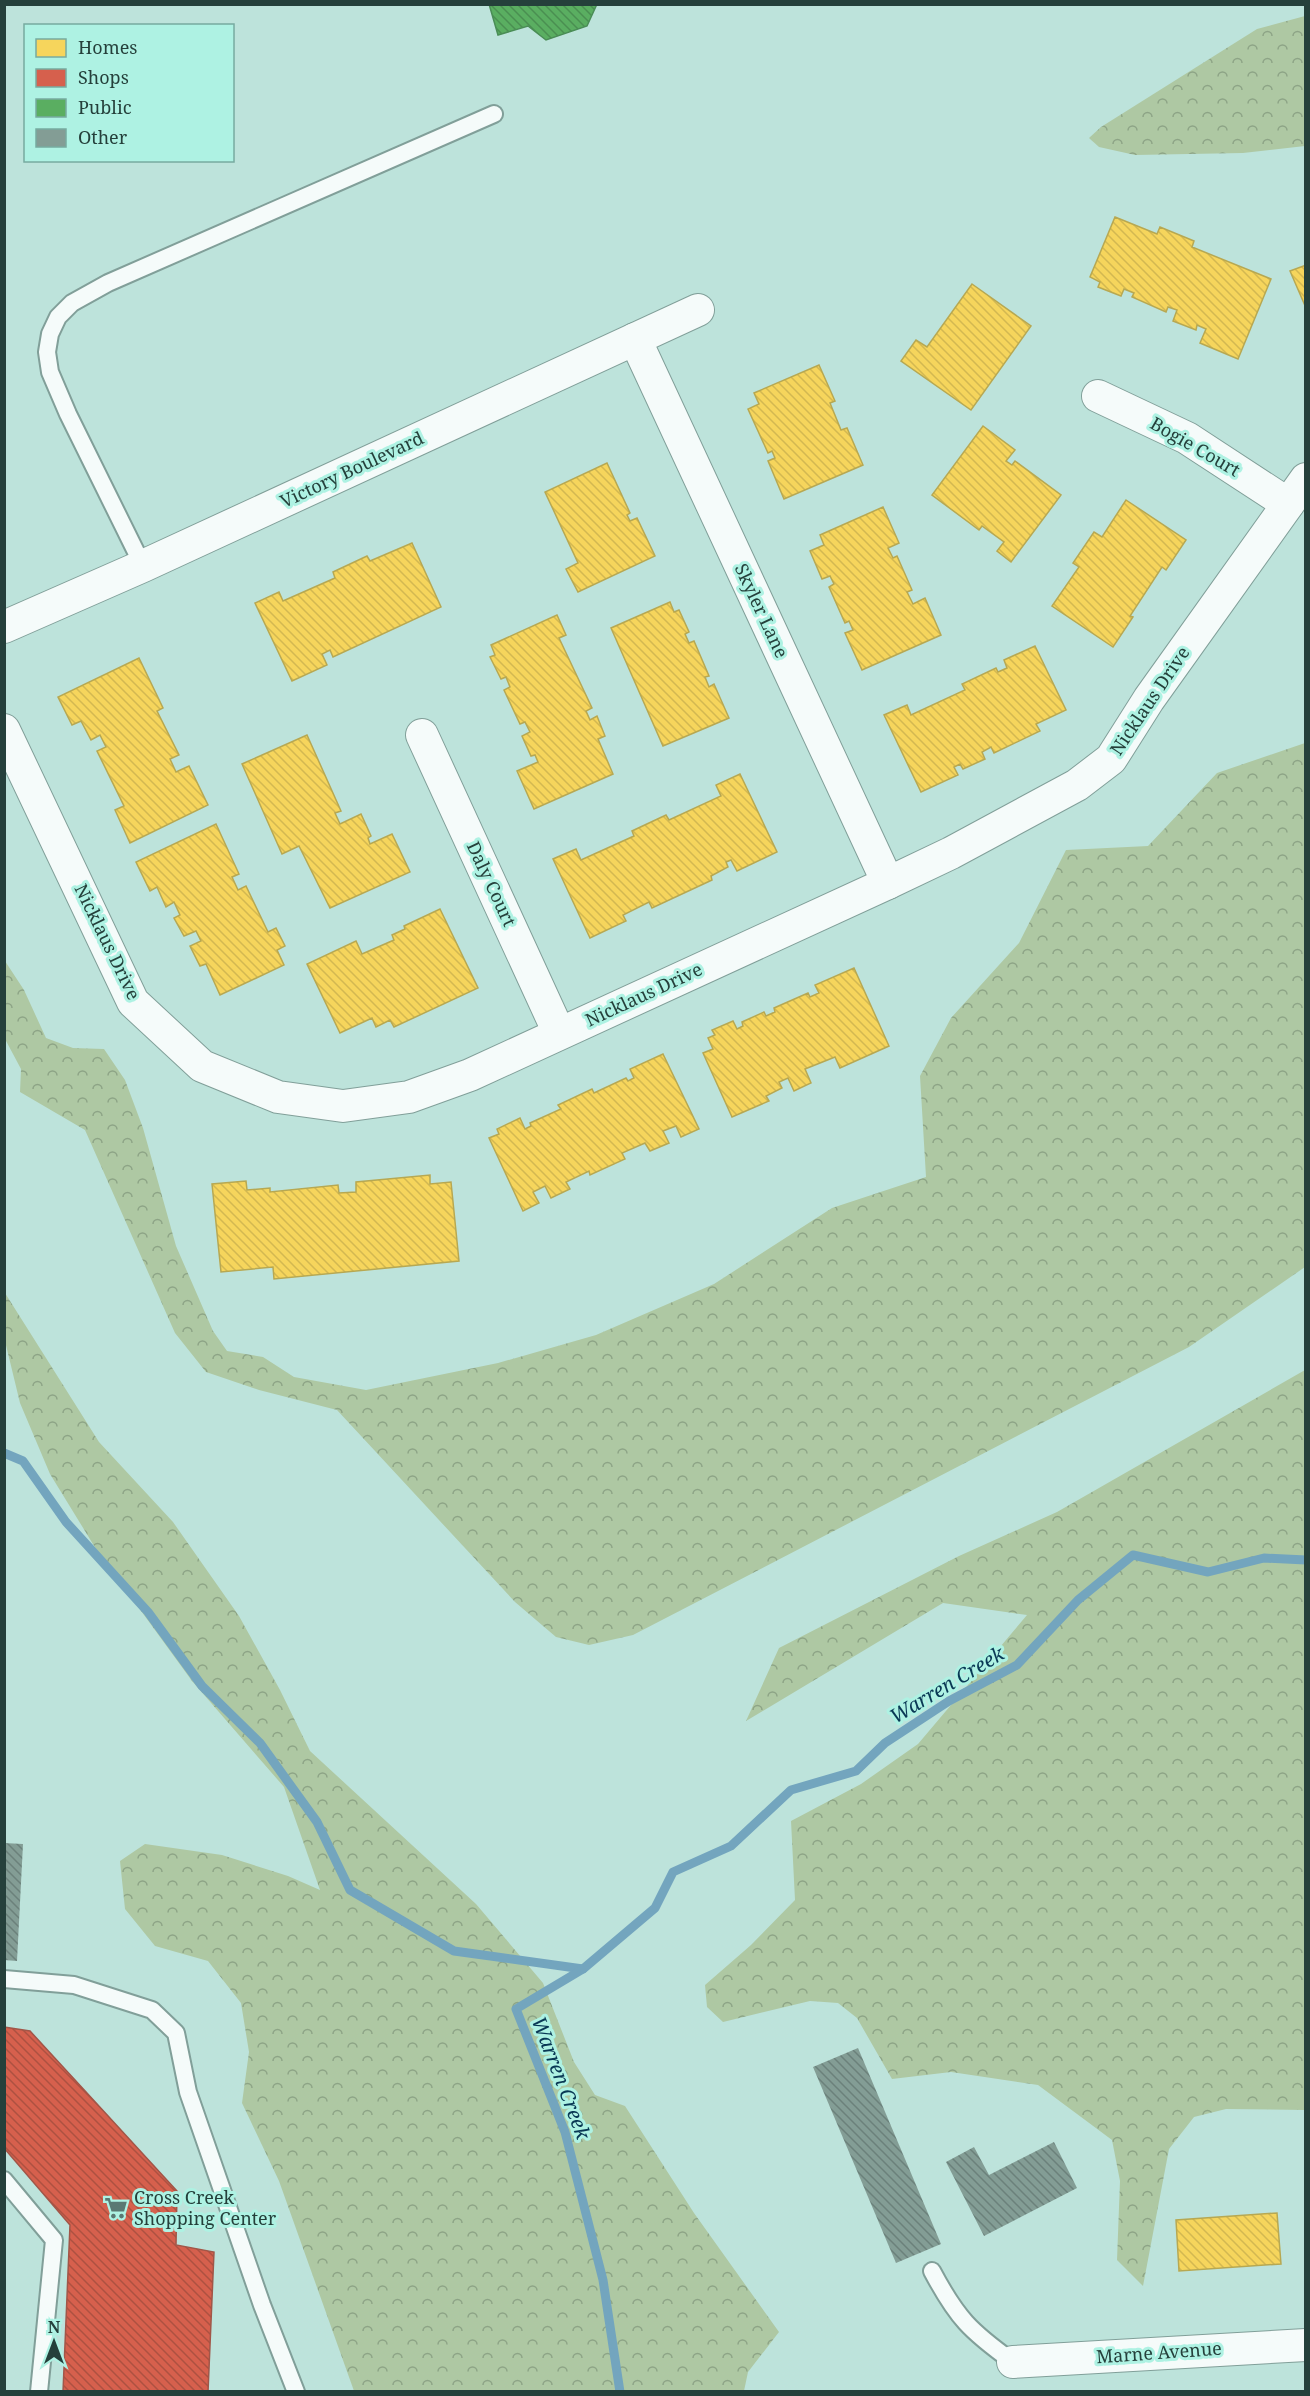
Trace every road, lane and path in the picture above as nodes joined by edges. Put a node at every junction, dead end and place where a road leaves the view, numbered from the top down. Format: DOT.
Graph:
graph roads {
  1 [pos="494,114"];
  2 [pos="698,310"];
  3 [pos="635,339"];
  4 [pos="1098,396"];
  5 [pos="1305,478"];
  6 [pos="1288,504"];
  7 [pos="143,566"];
  8 [pos="4,627"];
  9 [pos="4,730"];
  10 [pos="423,735"];
  11 [pos="888,883"];
  12 [pos="559,1033"];
  13 [pos="4,1979"];
  14 [pos="4,2180"];
  15 [pos="932,2271"];
  16 [pos="1305,2345"];
  17 [pos="1013,2362"];
  18 [pos="39,2391"];
  19 [pos="296,2391"];
  1 -- 7 [label="lane"];
  2 -- 3 [label="street, Victory Boulevard"];
  3 -- 7 [label="street, Victory Boulevard"];
  3 -- 11 [label="street, Skyler Lane"];
  4 -- 6 [label="street, Bogie Court"];
  5 -- 6 [label="street, Nicklaus Drive"];
  6 -- 11 [label="street, Nicklaus Drive"];
  7 -- 8 [label="street, Victory Boulevard"];
  9 -- 12 [label="street, Nicklaus Drive"];
  10 -- 12 [label="street, Daly Court"];
  11 -- 12 [label="street, Nicklaus Drive"];
  13 -- 19 [label="lane"];
  14 -- 18 [label="lane"];
  15 -- 17 [label="lane"];
  16 -- 17 [label="street, Marne Avenue"];
}
